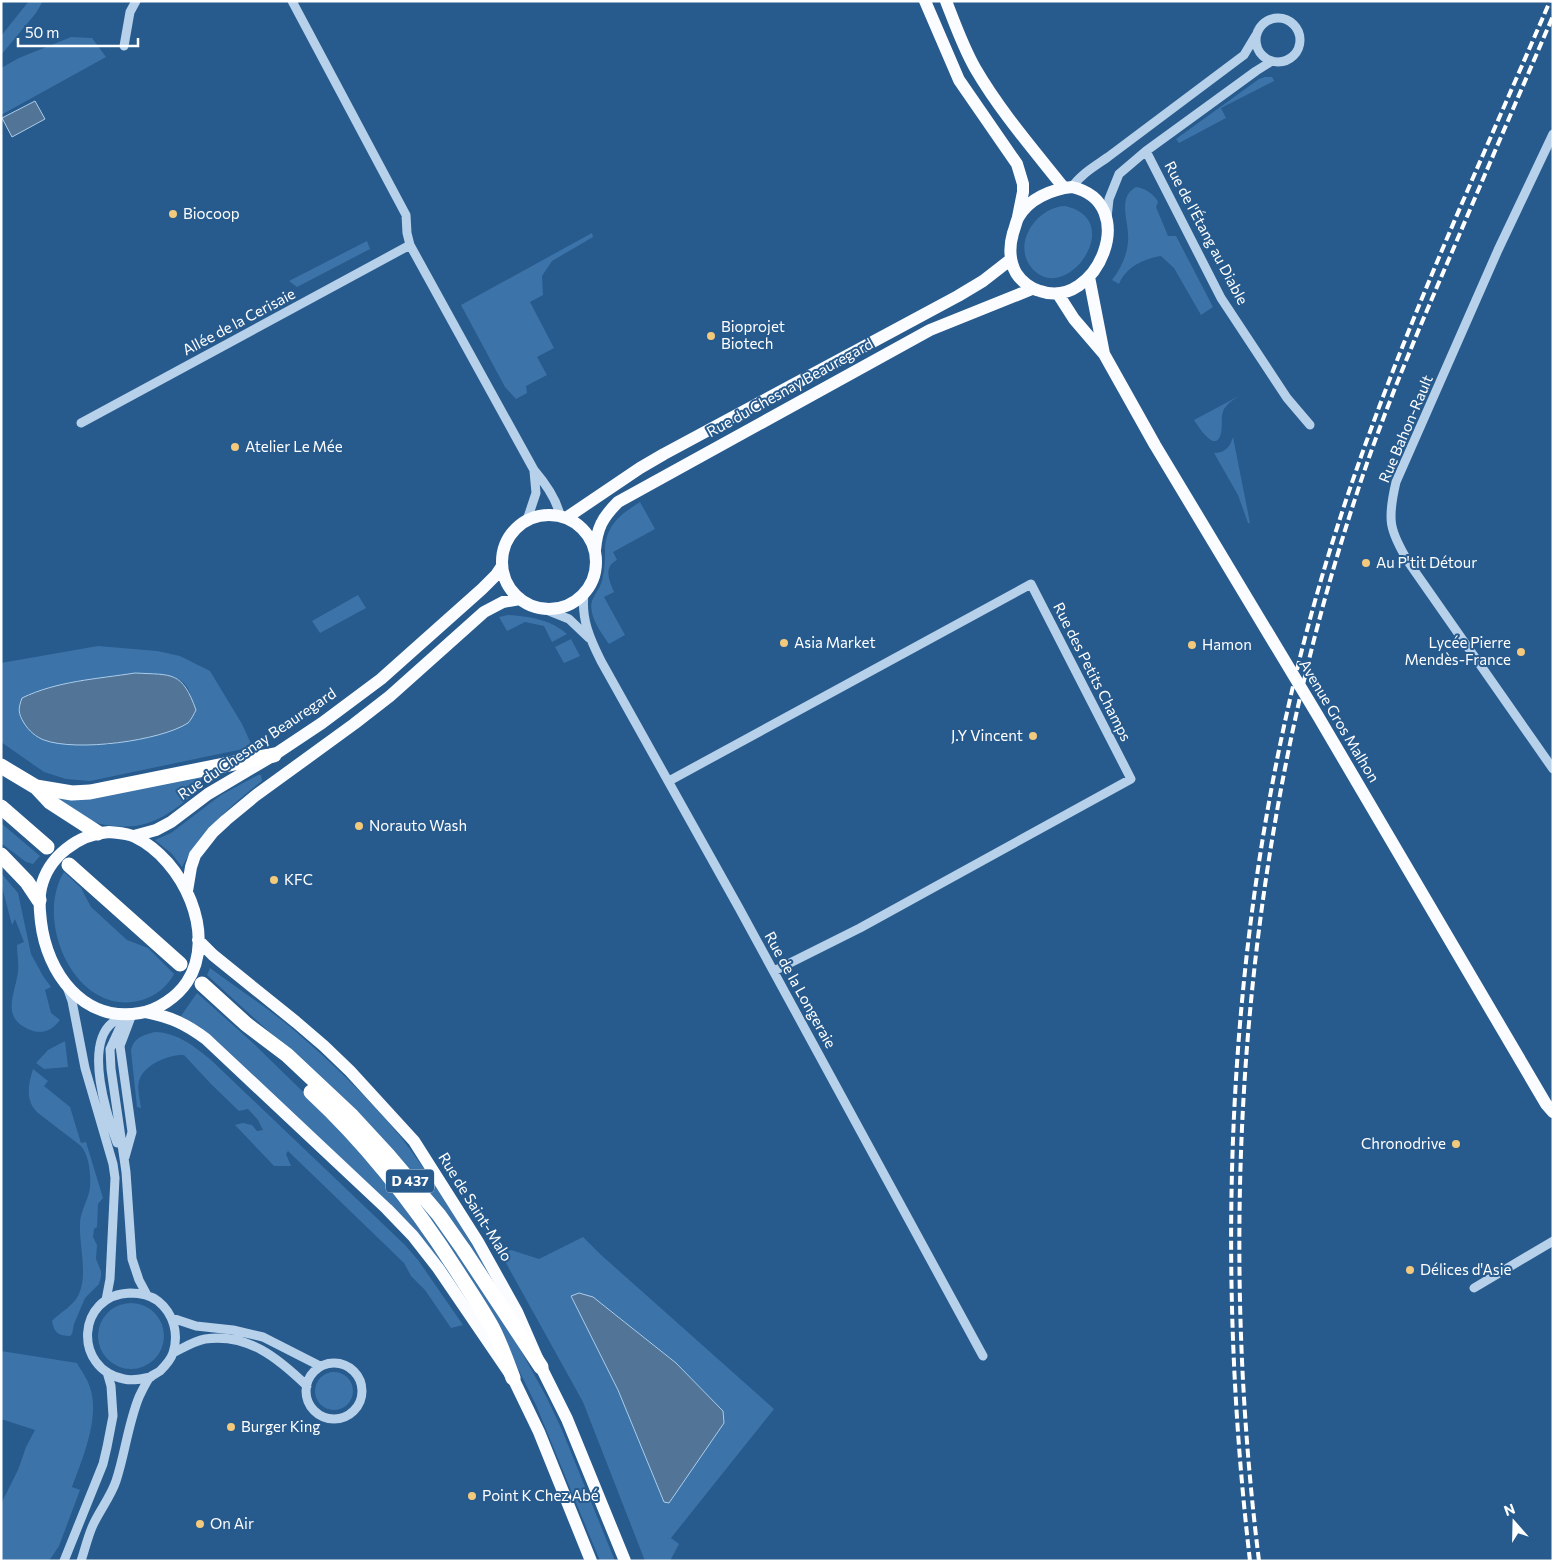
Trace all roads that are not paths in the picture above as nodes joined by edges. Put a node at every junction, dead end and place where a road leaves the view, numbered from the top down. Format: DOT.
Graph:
graph roads {
  1 [pos="136,1"];
  2 [pos="292,1"];
  3 [pos="925,1"];
  4 [pos="946,1"];
  5 [pos="1256,35"];
  6 [pos="124,46"];
  7 [pos="1272,61"];
  8 [pos="1553,134"];
  9 [pos="1146,152"];
  10 [pos="1068,187"];
  11 [pos="1018,218"];
  12 [pos="1107,220"];
  13 [pos="410,245"];
  14 [pos="1010,260"];
  15 [pos="1089,277"];
  16 [pos="1032,289"];
  17 [pos="1058,294"];
  18 [pos="1104,354"];
  19 [pos="81,423"];
  20 [pos="1310,425"];
  21 [pos="534,470"];
  22 [pos="563,516"];
  23 [pos="527,520"];
  24 [pos="595,550"];
  25 [pos="502,566"];
  26 [pos="584,594"];
  27 [pos="520,599"];
  28 [pos="544,609"];
  29 [pos="589,638"];
  30 [pos="274,755"];
  31 [pos="1,766"];
  32 [pos="1553,769"];
  33 [pos="669,781"];
  34 [pos="36,787"];
  35 [pos="1,807"];
  36 [pos="98,833"];
  37 [pos="134,836"];
  38 [pos="47,847"];
  39 [pos="1,855"];
  40 [pos="69,865"];
  41 [pos="187,891"];
  42 [pos="39,900"];
  43 [pos="198,940"];
  44 [pos="180,964"];
  45 [pos="774,971"];
  46 [pos="202,984"];
  47 [pos="67,987"];
  48 [pos="146,1012"];
  49 [pos="131,1015"];
  50 [pos="246,1024"];
  51 [pos="1550,1108"];
  52 [pos="1553,1120"];
  53 [pos="124,1162"];
  54 [pos="1551,1243"];
  55 [pos="1474,1288"];
  56 [pos="147,1295"];
  57 [pos="106,1300"];
  58 [pos="172,1318"];
  59 [pos="173,1353"];
  60 [pos="983,1356"];
  61 [pos="320,1366"];
  62 [pos="541,1366"];
  63 [pos="107,1372"];
  64 [pos="151,1377"];
  65 [pos="513,1378"];
  66 [pos="307,1386"];
  67 [pos="64,1561"];
  68 [pos="81,1561"];
  69 [pos="591,1561"];
  70 [pos="625,1561"];
  1 -- 6 [label="street"];
  2 -- 13 [label="street"];
  3 -- 11 [label="main road"];
  4 -- 10 [label="main road"];
  5 -- 7 [label="street"];
  5 -- 7 [label="street"];
  5 -- 10 [label="street"];
  7 -- 9 [label="street"];
  8 -- 32 [label="street, Rue Bahon-Rault"];
  9 -- 12 [label="street"];
  9 -- 20 [label="street, Rue de l'Étang au Diable"];
  10 -- 11 [label="main road"];
  10 -- 12 [label="main road"];
  11 -- 14 [label="main road"];
  12 -- 15 [label="main road"];
  13 -- 19 [label="street, Allée de la Cerisaie"];
  13 -- 21 [label="street"];
  14 -- 16 [label="main road"];
  14 -- 22 [label="main road, Rue du Chesnay Beauregard"];
  15 -- 17 [label="main road"];
  15 -- 18 [label="main road, Avenue Gros Malhon"];
  16 -- 17 [label="main road"];
  16 -- 24 [label="main road, Rue du Chesnay Beauregard"];
  17 -- 18 [label="main road, Avenue Gros Malhon"];
  18 -- 51 [label="main road, Avenue Gros Malhon"];
  21 -- 22 [label="street"];
  21 -- 23 [label="street"];
  22 -- 23 [label="main road"];
  22 -- 24 [label="main road"];
  23 -- 25 [label="main road"];
  24 -- 26 [label="main road"];
  25 -- 27 [label="main road"];
  25 -- 30 [label="main road, Rue du Chesnay Beauregard"];
  26 -- 28 [label="main road"];
  26 -- 29 [label="street, Rue de la Longeraie"];
  27 -- 28 [label="main road"];
  27 -- 41 [label="main road"];
  28 -- 29 [label="street, Rue de la Longeraie"];
  29 -- 33 [label="street, Rue de la Longeraie"];
  30 -- 34 [label="highway"];
  30 -- 37 [label="main road, Rue du Chesnay Beauregard"];
  31 -- 34 [label="highway"];
  33 -- 45 [label="street, Rue de la Longeraie"];
  33 -- 45 [label="street, Rue des Petits Champs"];
  34 -- 36 [label="highway"];
  35 -- 38 [label="highway"];
  36 -- 37 [label="main road"];
  36 -- 42 [label="main road"];
  37 -- 41 [label="main road"];
  39 -- 42 [label="highway"];
  40 -- 44 [label="highway"];
  41 -- 43 [label="main road"];
  42 -- 47 [label="main road"];
  43 -- 48 [label="main road"];
  43 -- 62 [label="main road, Rue de Saint-Malo"];
  45 -- 60 [label="street, Rue de la Longeraie"];
  46 -- 50 [label="highway, D 437"];
  47 -- 49 [label="main road"];
  47 -- 57 [label="street"];
  48 -- 49 [label="main road"];
  48 -- 65 [label="main road"];
  49 -- 53 [label="street"];
  49 -- 53 [label="street"];
  50 -- 62 [label="highway, D 437"];
  50 -- 65 [label="highway, D 437"];
  51 -- 52 [label="main road, Avenue Gros Malhon"];
  53 -- 56 [label="street"];
  54 -- 55 [label="street"];
  56 -- 57 [label="street"];
  56 -- 58 [label="street"];
  57 -- 63 [label="street"];
  58 -- 59 [label="street"];
  58 -- 61 [label="street"];
  59 -- 64 [label="street"];
  59 -- 66 [label="street"];
  61 -- 66 [label="street"];
  61 -- 66 [label="street"];
  62 -- 70 [label="main road, Rue de Saint-Malo / D 437"];
  63 -- 64 [label="street"];
  63 -- 67 [label="street"];
  64 -- 68 [label="street"];
  65 -- 69 [label="main road, D 437"];
}
